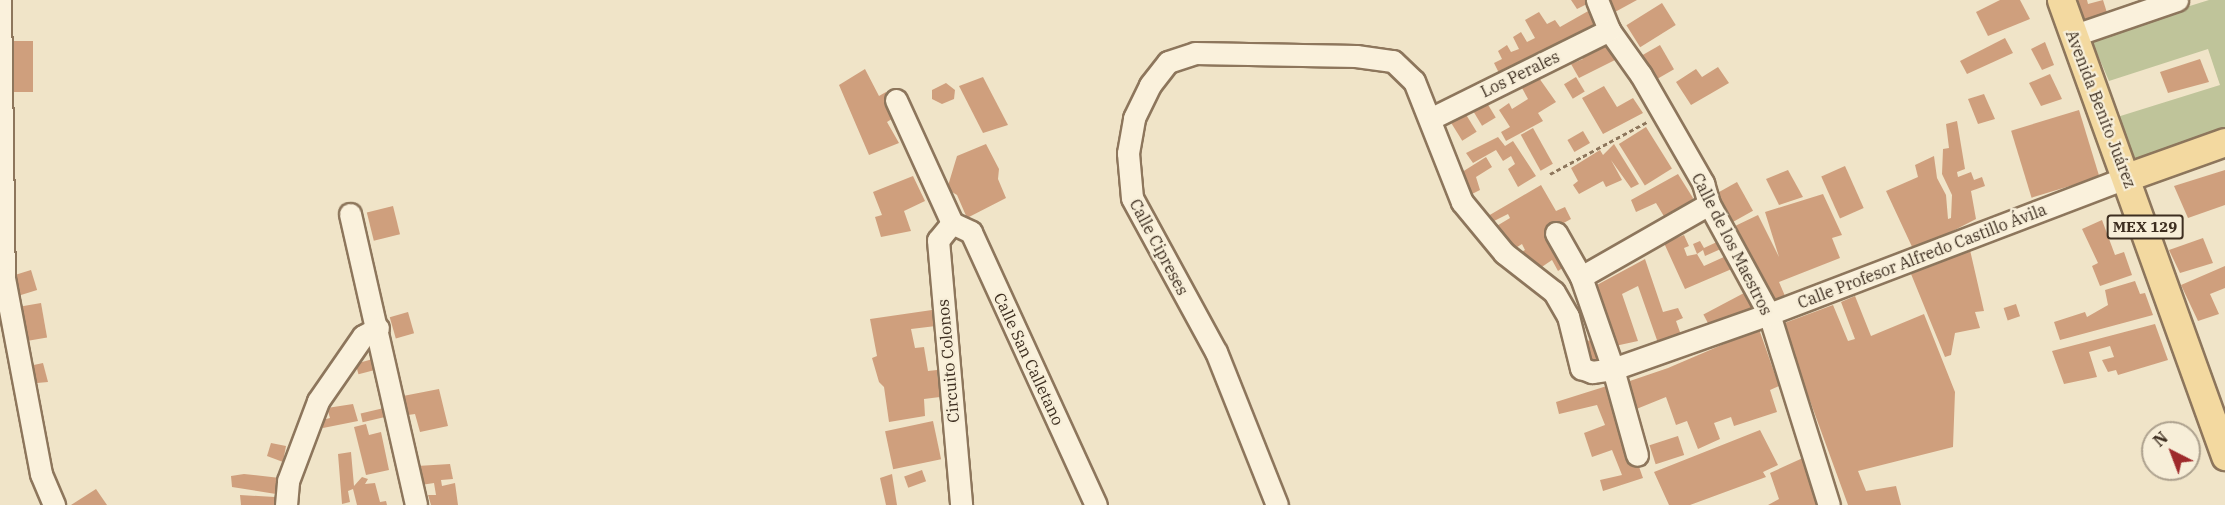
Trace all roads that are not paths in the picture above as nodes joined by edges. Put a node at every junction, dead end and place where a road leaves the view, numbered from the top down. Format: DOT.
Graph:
graph roads {
  1 [pos="0,0"];
  2 [pos="1597,0"];
  3 [pos="2061,0"];
  4 [pos="2177,0"];
  5 [pos="1609,30"];
  6 [pos="2072,36"];
  7 [pos="896,100"];
  8 [pos="1432,118"];
  9 [pos="2225,142"];
  10 [pos="2127,177"];
  11 [pos="1709,204"];
  12 [pos="350,214"];
  13 [pos="952,223"];
  14 [pos="1556,233"];
  15 [pos="1581,277"];
  16 [pos="1554,292"];
  17 [pos="1769,314"];
  18 [pos="378,328"];
  19 [pos="1613,369"];
  20 [pos="1637,455"];
  21 [pos="2225,456"];
  22 [pos="54,505"];
  23 [pos="286,505"];
  24 [pos="416,505"];
  25 [pos="962,505"];
  26 [pos="1096,505"];
  27 [pos="1277,505"];
  28 [pos="1828,505"];
  1 -- 22 [label="street"];
  2 -- 5 [label="street, Calle de los Maestros"];
  3 -- 6 [label="main road, Avenida Benito Juárez / MEX 129"];
  4 -- 6 [label="street"];
  5 -- 8 [label="street, Los Perales"];
  5 -- 11 [label="street, Calle de los Maestros"];
  6 -- 10 [label="main road, Avenida Benito Juárez / MEX 129"];
  7 -- 13 [label="street"];
  8 -- 16 [label="street, Calle Cipreses"];
  8 -- 27 [label="street, Calle Cipreses"];
  9 -- 10 [label="main road"];
  10 -- 17 [label="street, Calle Profesor Alfredo Castillo Ávila"];
  10 -- 21 [label="main road, Avenida Benito Juárez / MEX 129"];
  11 -- 15 [label="street"];
  11 -- 17 [label="street, Calle de los Maestros"];
  12 -- 18 [label="street"];
  13 -- 25 [label="street, Circuito Colonos"];
  13 -- 26 [label="street, Calle San Calletano"];
  14 -- 15 [label="street"];
  15 -- 19 [label="street"];
  16 -- 19 [label="street, Calle Profesor Alfredo Castillo Ávila"];
  17 -- 19 [label="street, Calle Profesor Alfredo Castillo Ávila"];
  17 -- 28 [label="street, Calle de los Maestros"];
  18 -- 23 [label="street"];
  18 -- 24 [label="street"];
  19 -- 20 [label="street"];
}
